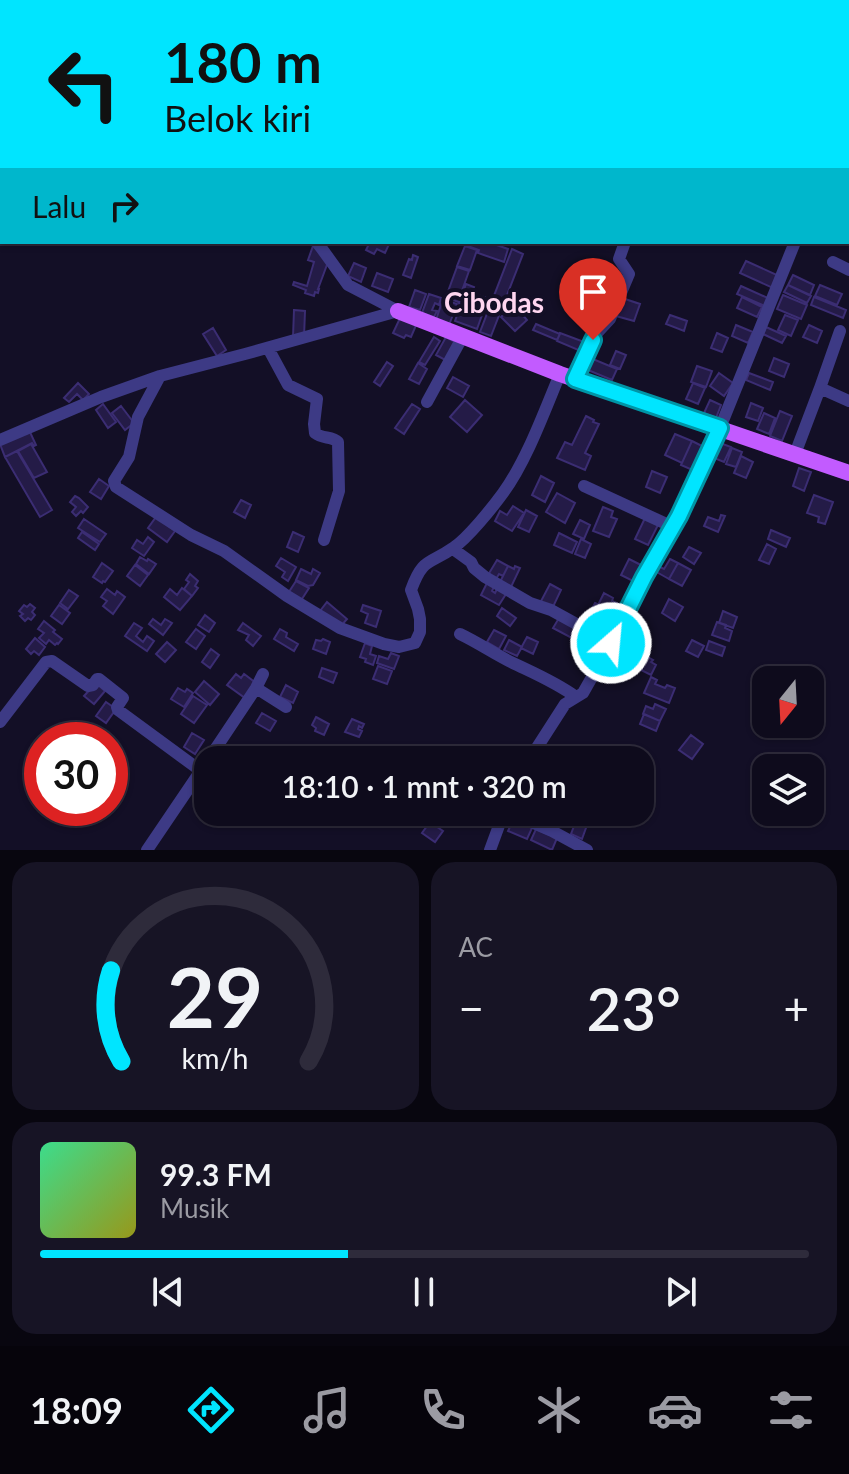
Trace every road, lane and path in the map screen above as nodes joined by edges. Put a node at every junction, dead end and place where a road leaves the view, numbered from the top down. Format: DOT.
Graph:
graph roads {
  1 [pos="318,244"];
  2 [pos="624,244"];
  3 [pos="794,244"];
  4 [pos="833,262"];
  5 [pos="849,270"];
  6 [pos="398,311"];
  7 [pos="840,331"];
  8 [pos="463,336"];
  9 [pos="268,348"];
  10 [pos="160,376"];
  11 [pos="568,377"];
  12 [pos="820,388"];
  13 [pos="849,401"];
  14 [pos="427,402"];
  15 [pos="720,428"];
  16 [pos="0,440"];
  17 [pos="795,454"];
  18 [pos="849,473"];
  19 [pos="584,486"];
  20 [pos="673,527"];
  21 [pos="324,540"];
  22 [pos="453,549"];
  23 [pos="460,634"];
  24 [pos="611,643"];
  25 [pos="263,674"];
  26 [pos="256,688"];
  27 [pos="576,697"];
  28 [pos="286,707"];
  29 [pos="0,722"];
  30 [pos="218,746"];
  31 [pos="538,746"];
  32 [pos="194,757"];
  33 [pos="194,781"];
  34 [pos="500,826"];
  35 [pos="540,826"];
  36 [pos="147,850"];
  37 [pos="490,850"];
  38 [pos="587,850"];
  1 -- 6 [label="street"];
  2 -- 11 [label="street"];
  3 -- 15 [label="street"];
  4 -- 5 [label="street"];
  6 -- 8 [label="main road"];
  6 -- 9 [label="street"];
  7 -- 12 [label="street"];
  8 -- 11 [label="main road"];
  8 -- 14 [label="street"];
  9 -- 10 [label="street"];
  9 -- 21 [label="street"];
  10 -- 16 [label="street"];
  10 -- 22 [label="street"];
  11 -- 15 [label="main road"];
  11 -- 22 [label="street"];
  12 -- 13 [label="street"];
  12 -- 17 [label="street"];
  15 -- 17 [label="main road"];
  15 -- 20 [label="street"];
  17 -- 18 [label="main road"];
  19 -- 20 [label="street"];
  20 -- 24 [label="street"];
  22 -- 24 [label="street"];
  23 -- 27 [label="street"];
  24 -- 27 [label="street"];
  25 -- 26 [label="street"];
  26 -- 28 [label="street"];
  26 -- 30 [label="street"];
  27 -- 31 [label="street"];
  29 -- 32 [label="street"];
  33 -- 36 [label="street"];
  34 -- 37 [label="street"];
  35 -- 38 [label="street"];
}
